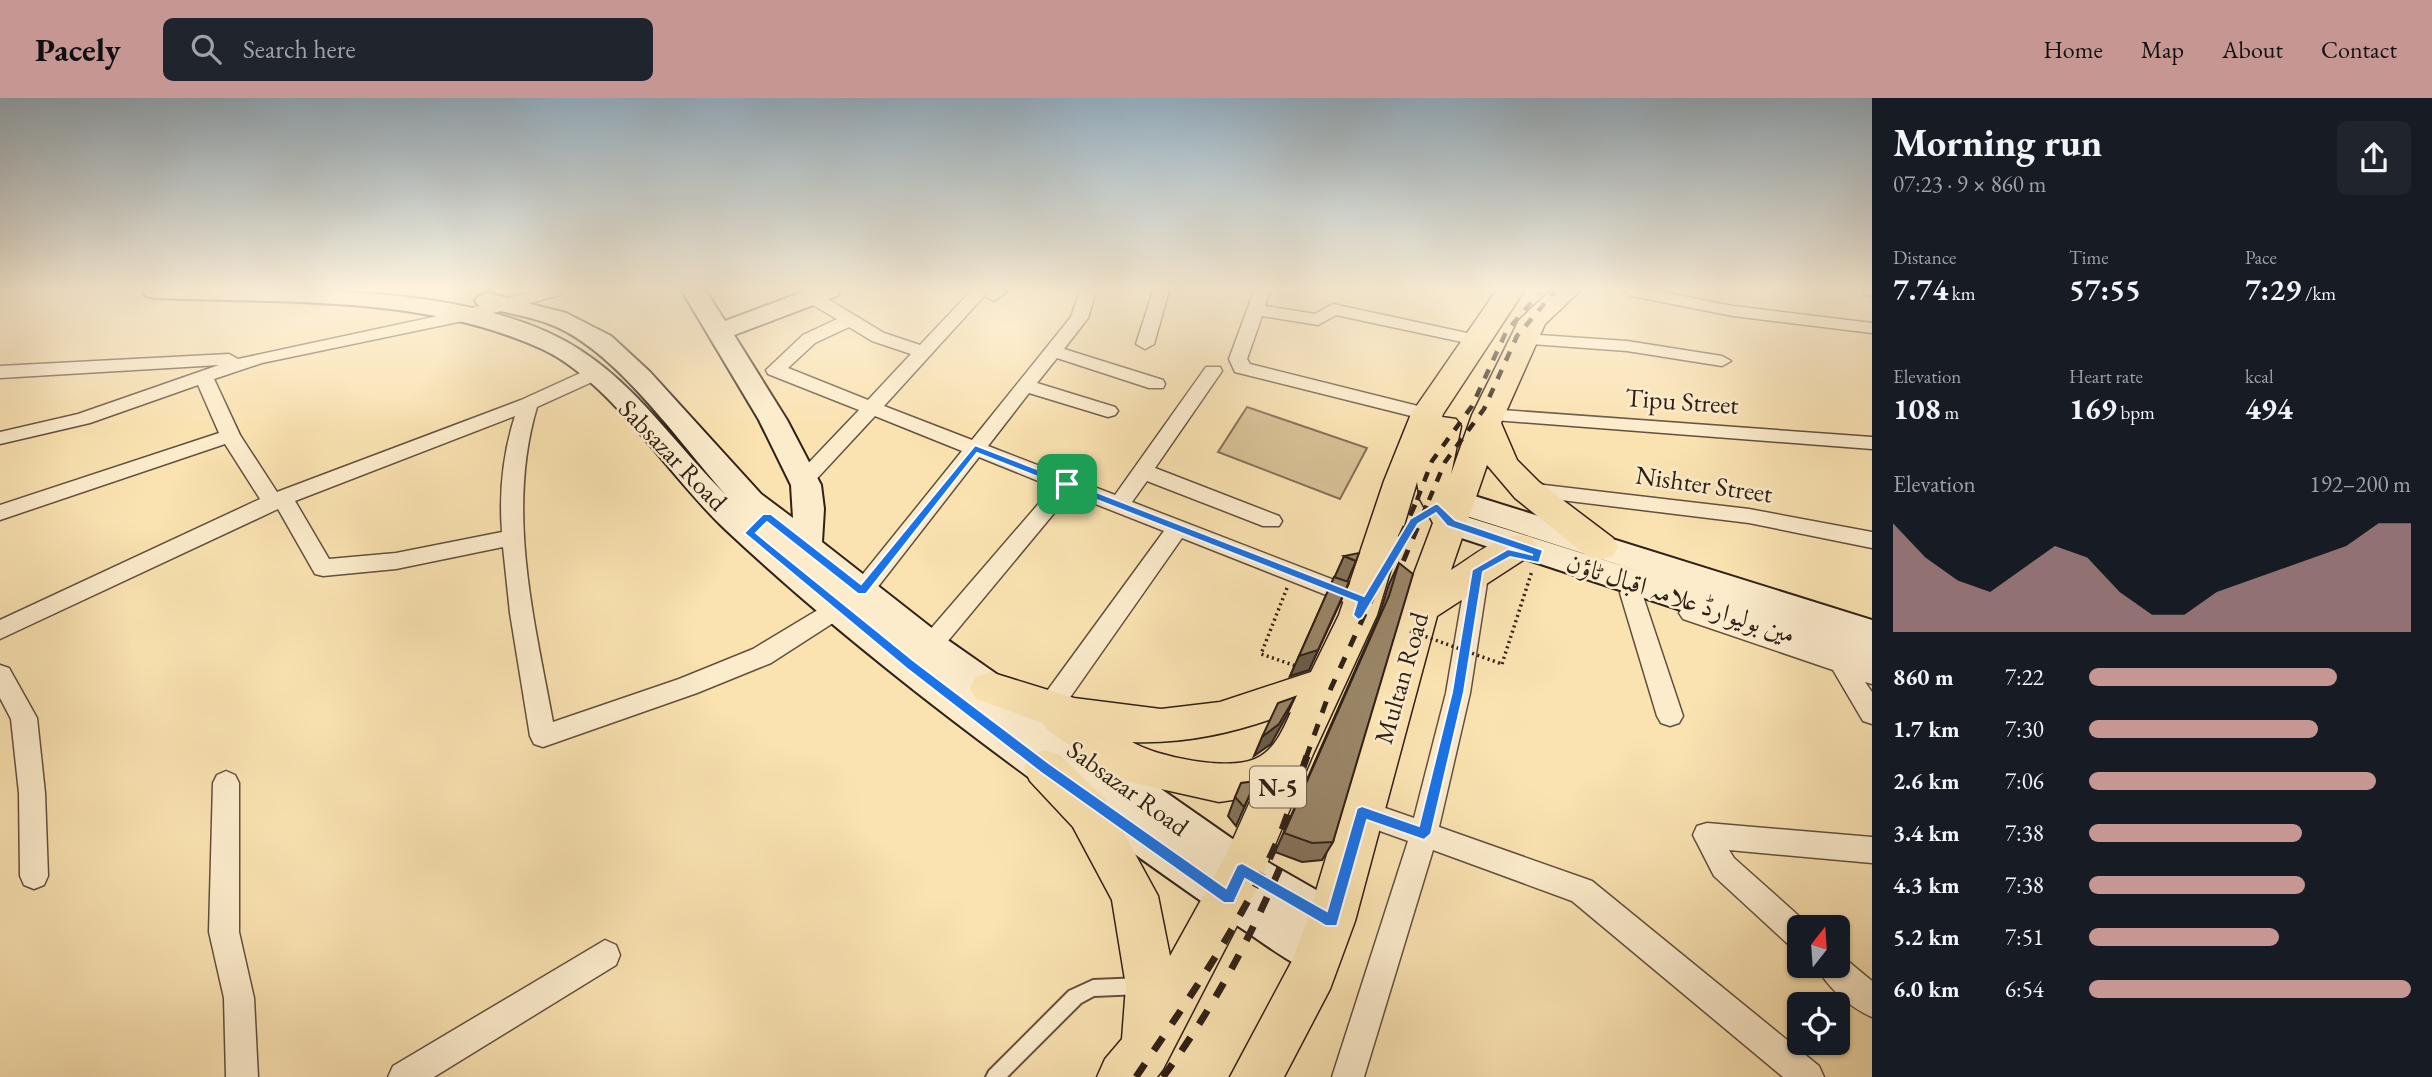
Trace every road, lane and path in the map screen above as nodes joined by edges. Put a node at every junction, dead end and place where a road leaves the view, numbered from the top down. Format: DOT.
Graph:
graph roads {
  1 [pos="362,337"];
  2 [pos="529,337"];
  3 [pos="592,337"];
  4 [pos="721,337"];
  5 [pos="814,337"];
  6 [pos="877,337"];
  7 [pos="941,337"];
  8 [pos="1064,337"];
  9 [pos="1147,337"];
  10 [pos="1246,337"];
  11 [pos="1418,337"];
  12 [pos="1479,337"];
  13 [pos="1524,339"];
  14 [pos="1145,344"];
  15 [pos="1053,351"];
  16 [pos="923,352"];
  17 [pos="1468,353"];
  18 [pos="257,358"];
  19 [pos="1722,361"];
  20 [pos="1213,371"];
  21 [pos="0,372"];
  22 [pos="594,374"];
  23 [pos="203,376"];
  24 [pos="1156,384"];
  25 [pos="1025,386"];
  26 [pos="528,404"];
  27 [pos="872,407"];
  28 [pos="1108,411"];
  29 [pos="1427,414"];
  30 [pos="1487,419"];
  31 [pos="230,436"];
  32 [pos="0,438"];
  33 [pos="1872,443"];
  34 [pos="975,449"];
  35 [pos="1142,471"];
  36 [pos="804,480"];
  37 [pos="1067,484"];
  38 [pos="1527,490"];
  39 [pos="278,500"];
  40 [pos="1119,505"];
  41 [pos="1448,510"];
  42 [pos="0,513"];
  43 [pos="1271,521"];
  44 [pos="758,524"];
  45 [pos="1178,528"];
  46 [pos="514,537"];
  47 [pos="1872,540"];
  48 [pos="806,545"];
  49 [pos="1600,547"];
  50 [pos="1510,557"];
  51 [pos="1288,584"];
  52 [pos="1631,593"];
  53 [pos="850,599"];
  54 [pos="1361,608"];
  55 [pos="1415,620"];
  56 [pos="0,630"];
  57 [pos="1872,633"];
  58 [pos="930,646"];
  59 [pos="1261,654"];
  60 [pos="1857,661"];
  61 [pos="1872,674"];
  62 [pos="0,675"];
  63 [pos="1326,683"];
  64 [pos="990,688"];
  65 [pos="1048,709"];
  66 [pos="1872,714"];
  67 [pos="1670,716"];
  68 [pos="1292,754"];
  69 [pos="1045,768"];
  70 [pos="226,783"];
  71 [pos="1362,813"];
  72 [pos="1424,834"];
  73 [pos="1872,850"];
  74 [pos="34,876"];
  75 [pos="1236,884"];
  76 [pos="1787,924"];
  77 [pos="1325,938"];
  78 [pos="605,955"];
  79 [pos="1845,978"];
  80 [pos="1151,986"];
  81 [pos="1872,1002"];
  82 [pos="1134,1064"];
  83 [pos="242,1077"];
  84 [pos="404,1077"];
  85 [pos="995,1077"];
  86 [pos="1255,1077"];
  87 [pos="1348,1077"];
  88 [pos="1808,1077"];
  1 -- 18 [label="street"];
  2 -- 22 [label="main road, Sabsazar Road"];
  3 -- 44 [label="main road, Sabsazar Road"];
  4 -- 36 [label="main road"];
  5 -- 27 [label="street"];
  6 -- 16 [label="street"];
  7 -- 16 [label="street"];
  8 -- 15 [label="street"];
  9 -- 14 [label="street"];
  10 -- 29 [label="street"];
  11 -- 17 [label="street"];
  12 -- 17 [label="main road, N-5"];
  13 -- 19 [label="street"];
  13 -- 30 [label="main road, Multan Road"];
  15 -- 24 [label="street"];
  15 -- 25 [label="street"];
  16 -- 27 [label="street"];
  17 -- 29 [label="main road, N-5"];
  17 -- 41 [label="main road"];
  18 -- 21 [label="street"];
  18 -- 23 [label="street"];
  20 -- 35 [label="street"];
  22 -- 26 [label="street"];
  22 -- 44 [label="main road, Sabsazar Road"];
  23 -- 31 [label="street"];
  23 -- 32 [label="street"];
  25 -- 28 [label="street"];
  25 -- 34 [label="street"];
  26 -- 39 [label="street"];
  26 -- 46 [label="street"];
  27 -- 34 [label="street"];
  27 -- 36 [label="street"];
  29 -- 54 [label="main road, N-5"];
  30 -- 33 [label="street, Tipu Street"];
  30 -- 38 [label="main road"];
  30 -- 41 [label="main road, Multan Road"];
  31 -- 39 [label="street"];
  31 -- 42 [label="street"];
  34 -- 37 [label="street"];
  34 -- 53 [label="street"];
  35 -- 40 [label="street"];
  35 -- 43 [label="street"];
  36 -- 48 [label="main road"];
  37 -- 40 [label="street"];
  37 -- 58 [label="street"];
  38 -- 47 [label="street, Nishter Street"];
  38 -- 49 [label="main road"];
  39 -- 46 [label="street"];
  39 -- 56 [label="street"];
  40 -- 45 [label="street"];
  41 -- 49 [label="main road, مین بولیوارڈ علامہ اقبال ٹاؤن"];
  41 -- 50 [label="main road, مین بولیوارڈ علامہ اقبال ٹاؤن"];
  41 -- 54 [label="main road"];
  41 -- 55 [label="main road, Multan Road"];
  44 -- 48 [label="main road, Sabsazar Road"];
  44 -- 53 [label="main road, Sabsazar Road"];
  45 -- 54 [label="street"];
  45 -- 65 [label="street"];
  46 -- 53 [label="street"];
  48 -- 53 [label="main road, Sabsazar Road"];
  49 -- 57 [label="main road, مین بولیوارڈ علامہ اقبال ٹاؤن"];
  50 -- 52 [label="street"];
  50 -- 55 [label="main road"];
  50 -- 55 [label="path, bridge"];
  50 -- 60 [label="main road, مین بولیوارڈ علامہ اقبال ٹاؤن"];
  50 -- 72 [label="street"];
  51 -- 59 [label="path"];
  52 -- 60 [label="street"];
  52 -- 67 [label="street"];
  53 -- 58 [label="main road, Sabsazar Road"];
  53 -- 69 [label="main road, Sabsazar Road"];
  54 -- 63 [label="main road, N-5"];
  55 -- 71 [label="main road, Multan Road"];
  58 -- 64 [label="main road, Sabsazar Road"];
  60 -- 61 [label="street"];
  60 -- 66 [label="street"];
  62 -- 74 [label="street"];
  63 -- 65 [label="main road"];
  63 -- 68 [label="main road, N-5"];
  64 -- 65 [label="main road"];
  64 -- 75 [label="main road, Sabsazar Road"];
  65 -- 68 [label="main road"];
  68 -- 75 [label="main road, N-5"];
  69 -- 75 [label="main road, Sabsazar Road"];
  69 -- 80 [label="main road"];
  70 -- 83 [label="street"];
  71 -- 72 [label="street"];
  71 -- 77 [label="main road, Multan Road"];
  72 -- 87 [label="street"];
  72 -- 88 [label="street"];
  73 -- 76 [label="street"];
  75 -- 77 [label="main road, Sabsazar Road"];
  75 -- 82 [label="main road, N-5"];
  77 -- 86 [label="main road, Multan Road"];
  78 -- 84 [label="street"];
  79 -- 81 [label="street"];
  80 -- 82 [label="main road"];
  80 -- 85 [label="lane"];
}
